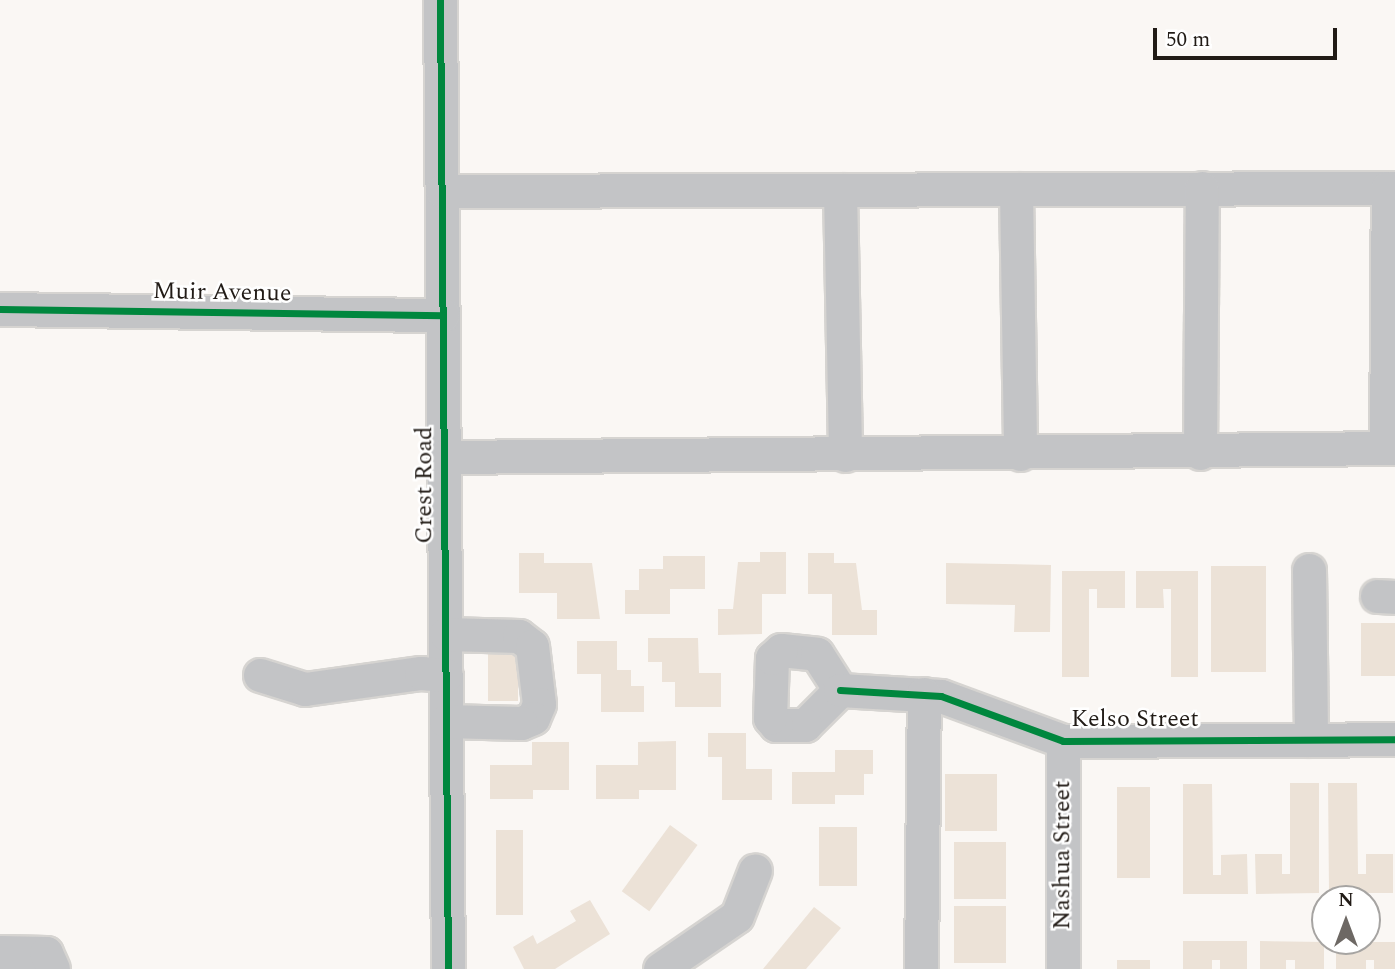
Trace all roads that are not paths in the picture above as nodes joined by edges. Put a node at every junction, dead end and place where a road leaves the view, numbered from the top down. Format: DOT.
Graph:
graph roads {
  1 [pos="440,0"];
  2 [pos="1202,188"];
  3 [pos="1392,188"];
  4 [pos="1016,189"];
  5 [pos="840,190"];
  6 [pos="442,191"];
  7 [pos="0,309"];
  8 [pos="443,315"];
  9 [pos="1391,448"];
  10 [pos="1200,453"];
  11 [pos="1020,454"];
  12 [pos="845,455"];
  13 [pos="444,457"];
  14 [pos="1309,570"];
  15 [pos="446,634"];
  16 [pos="260,675"];
  17 [pos="446,675"];
  18 [pos="840,690"];
  19 [pos="924,694"];
  20 [pos="446,721"];
  21 [pos="1395,739"];
  22 [pos="1311,740"];
  23 [pos="1063,741"];
  24 [pos="755,870"];
  25 [pos="0,952"];
  26 [pos="53,969"];
  27 [pos="447,969"];
  28 [pos="660,969"];
  29 [pos="921,969"];
  30 [pos="1063,969"];
  1 -- 6 [label="street, Crest Road"];
  2 -- 3 [label="street"];
  2 -- 4 [label="street"];
  2 -- 10 [label="street"];
  3 -- 9 [label="street"];
  4 -- 5 [label="street"];
  4 -- 11 [label="street"];
  5 -- 6 [label="street"];
  5 -- 12 [label="street"];
  6 -- 8 [label="street, Crest Road"];
  7 -- 8 [label="street, Muir Avenue"];
  8 -- 13 [label="street, Crest Road"];
  9 -- 10 [label="street"];
  10 -- 11 [label="street"];
  11 -- 12 [label="street"];
  12 -- 13 [label="street"];
  13 -- 15 [label="street, Crest Road"];
  14 -- 22 [label="street"];
  15 -- 17 [label="street, Crest Road"];
  15 -- 20 [label="street"];
  16 -- 17 [label="street"];
  17 -- 20 [label="street, Crest Road"];
  18 -- 19 [label="street, Kelso Street"];
  19 -- 23 [label="street, Kelso Street"];
  19 -- 29 [label="street"];
  20 -- 27 [label="street, Crest Road"];
  21 -- 22 [label="street, Kelso Street"];
  22 -- 23 [label="street, Kelso Street"];
  23 -- 30 [label="street, Nashua Street"];
  24 -- 28 [label="street"];
  25 -- 26 [label="street"];
}
